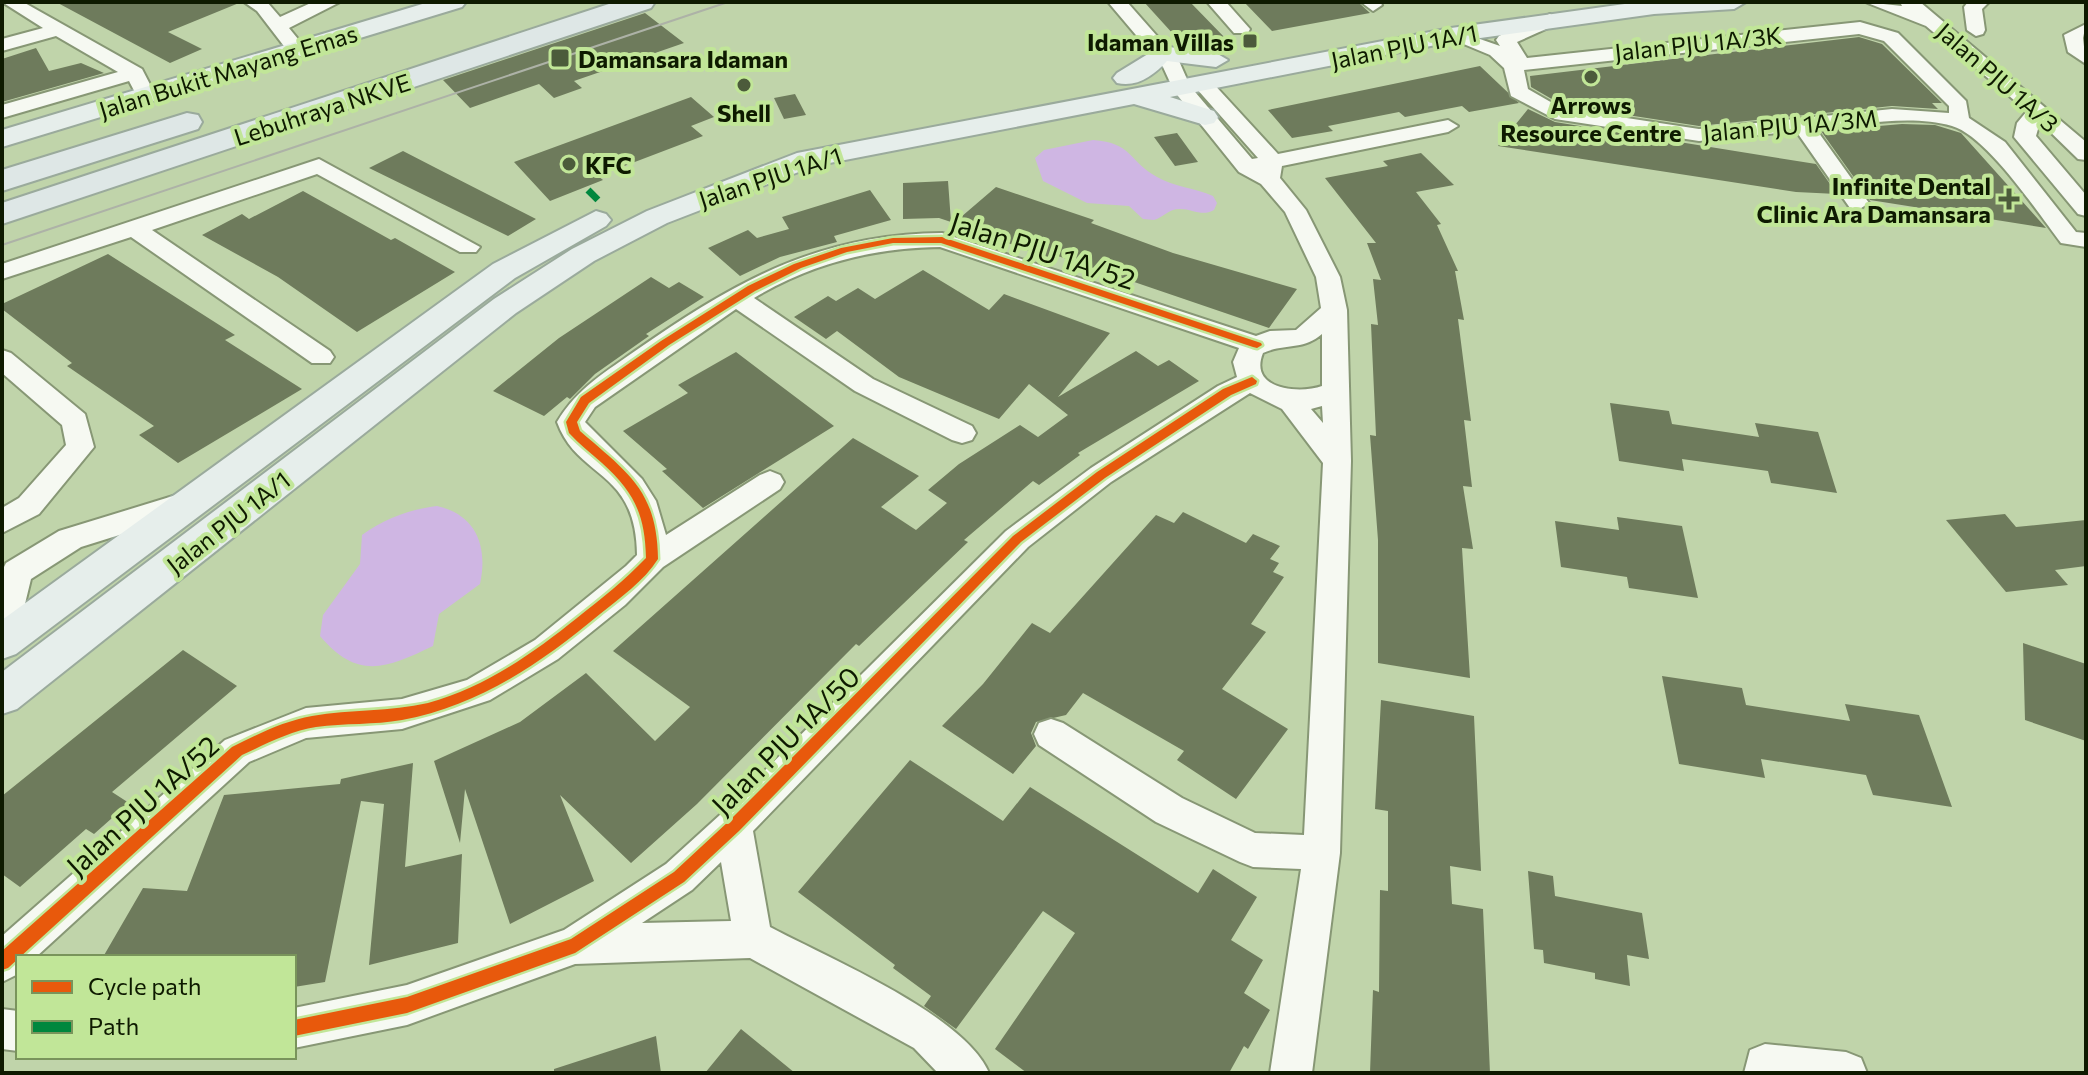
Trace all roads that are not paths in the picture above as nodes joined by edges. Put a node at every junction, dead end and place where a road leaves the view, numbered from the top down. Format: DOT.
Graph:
graph roads {
  1 [pos="10,2"];
  2 [pos="331,2"];
  3 [pos="406,2"];
  4 [pos="454,2"];
  5 [pos="571,2"];
  6 [pos="642,2"];
  7 [pos="1117,2"];
  8 [pos="1216,2"];
  9 [pos="1584,2"];
  10 [pos="1734,2"];
  11 [pos="1874,2"];
  12 [pos="1909,2"];
  13 [pos="1937,2"];
  14 [pos="1980,2"];
  15 [pos="258,4"];
  16 [pos="1550,20"];
  17 [pos="1936,23"];
  18 [pos="1241,29"];
  19 [pos="58,30"];
  20 [pos="1976,30"];
  21 [pos="2086,30"];
  22 [pos="1451,35"];
  23 [pos="288,39"];
  24 [pos="2,45"];
  25 [pos="2086,58"];
  26 [pos="1518,65"];
  27 [pos="1179,71"];
  28 [pos="1235,79"];
  29 [pos="141,85"];
  30 [pos="1130,87"];
  31 [pos="2039,110"];
  32 [pos="2,112"];
  33 [pos="1217,115"];
  34 [pos="2075,116"];
  35 [pos="1959,120"];
  36 [pos="1802,125"];
  37 [pos="1448,126"];
  38 [pos="2,127"];
  39 [pos="2,139"];
  40 [pos="2086,154"];
  41 [pos="1270,170"];
  42 [pos="2,181"];
  43 [pos="1858,203"];
  44 [pos="2086,209"];
  45 [pos="2,214"];
  46 [pos="134,228"];
  47 [pos="2078,239"];
  48 [pos="468,247"];
  49 [pos="2,272"];
  50 [pos="735,296"];
  51 [pos="1334,310"];
  52 [pos="1302,338"];
  53 [pos="1336,356"];
  54 [pos="321,357"];
  55 [pos="2,359"];
  56 [pos="1251,364"];
  57 [pos="1335,391"];
  58 [pos="1290,401"];
  59 [pos="962,433"];
  60 [pos="1337,461"];
  61 [pos="770,482"];
  62 [pos="191,501"];
  63 [pos="29,506"];
  64 [pos="2,522"];
  65 [pos="70,539"];
  66 [pos="652,559"];
  67 [pos="9,565"];
  68 [pos="141,589"];
  69 [pos="10,636"];
  70 [pos="2,696"];
  71 [pos="1051,734"];
  72 [pos="734,826"];
  73 [pos="1322,853"];
  74 [pos="753,939"];
  75 [pos="575,945"];
  76 [pos="2,962"];
  77 [pos="296,1028"];
  78 [pos="968,1073"];
  79 [pos="1291,1073"];
  80 [pos="1765,1073"];
  81 [pos="1846,1073"];
  1 -- 19 [label="street"];
  2 -- 23 [label="street"];
  3 -- 23 [label="main road, Jalan Bukit Mayang Emas"];
  4 -- 23 [label="main road, Jalan Bukit Mayang Emas"];
  5 -- 42 [label="highway, Lebuhraya NKVE"];
  6 -- 45 [label="highway, Lebuhraya NKVE"];
  7 -- 27 [label="street"];
  8 -- 18 [label="street"];
  9 -- 27 [label="main road, Jalan PJU 1A/1"];
  10 -- 16 [label="main road, Jalan PJU 1A/1"];
  11 -- 17 [label="street"];
  12 -- 17 [label="street, Jalan PJU 1A/3"];
  13 -- 20 [label="street, Jalan PJU 1A/3"];
  14 -- 20 [label="street"];
  15 -- 23 [label="street"];
  16 -- 22 [label="main road, Jalan PJU 1A/1"];
  16 -- 26 [label="street"];
  17 -- 31 [label="street, Jalan PJU 1A/3"];
  19 -- 24 [label="street"];
  19 -- 29 [label="street"];
  20 -- 34 [label="street, Jalan PJU 1A/3"];
  21 -- 25 [label="street"];
  22 -- 26 [label="street"];
  22 -- 28 [label="main road, Jalan PJU 1A/1"];
  23 -- 29 [label="main road, Jalan Bukit Mayang Emas"];
  26 -- 35 [label="street, Jalan PJU 1A/3K"];
  26 -- 36 [label="street, Jalan PJU 1A/3M"];
  27 -- 28 [label="main road, Jalan PJU 1A/1"];
  27 -- 30 [label="main road, Jalan PJU 1A/1"];
  27 -- 33 [label="street"];
  28 -- 33 [label="main road"];
  29 -- 32 [label="street"];
  29 -- 38 [label="main road, Jalan Bukit Mayang Emas"];
  29 -- 39 [label="main road, Jalan Bukit Mayang Emas"];
  30 -- 33 [label="main road"];
  30 -- 62 [label="main road, Jalan PJU 1A/1"];
  30 -- 68 [label="main road, Jalan PJU 1A/1"];
  31 -- 40 [label="street, Jalan PJU 1A/3"];
  31 -- 44 [label="street"];
  33 -- 41 [label="street"];
  33 -- 41 [label="street"];
  35 -- 36 [label="street, Jalan PJU 1A/3M"];
  35 -- 47 [label="street"];
  36 -- 43 [label="street"];
  37 -- 41 [label="street"];
  41 -- 51 [label="street"];
  46 -- 48 [label="street"];
  46 -- 49 [label="street"];
  46 -- 54 [label="street"];
  50 -- 56 [label="street, Jalan PJU 1A/52"];
  50 -- 59 [label="street"];
  50 -- 66 [label="street, Jalan PJU 1A/52"];
  51 -- 52 [label="street"];
  51 -- 53 [label="street"];
  52 -- 53 [label="street"];
  52 -- 56 [label="street, Jalan PJU 1A/50"];
  53 -- 57 [label="street"];
  55 -- 63 [label="street"];
  56 -- 58 [label="street"];
  56 -- 72 [label="street, Jalan PJU 1A/50"];
  57 -- 58 [label="street"];
  57 -- 60 [label="street"];
  58 -- 60 [label="street"];
  60 -- 73 [label="street"];
  61 -- 66 [label="street, Jalan PJU 1A/52"];
  62 -- 65 [label="street"];
  62 -- 69 [label="main road, Jalan PJU 1A/1"];
  63 -- 64 [label="street"];
  63 -- 65 [label="street"];
  65 -- 67 [label="street"];
  66 -- 76 [label="street, Jalan PJU 1A/52"];
  67 -- 69 [label="street"];
  68 -- 69 [label="main road"];
  68 -- 70 [label="main road, Jalan PJU 1A/1"];
  71 -- 73 [label="street"];
  72 -- 74 [label="street"];
  72 -- 75 [label="street, Jalan PJU 1A/50"];
  73 -- 79 [label="street"];
  74 -- 75 [label="street"];
  74 -- 78 [label="street"];
  75 -- 77 [label="street, Jalan PJU 1A/50"];
  80 -- 81 [label="street"];
}
